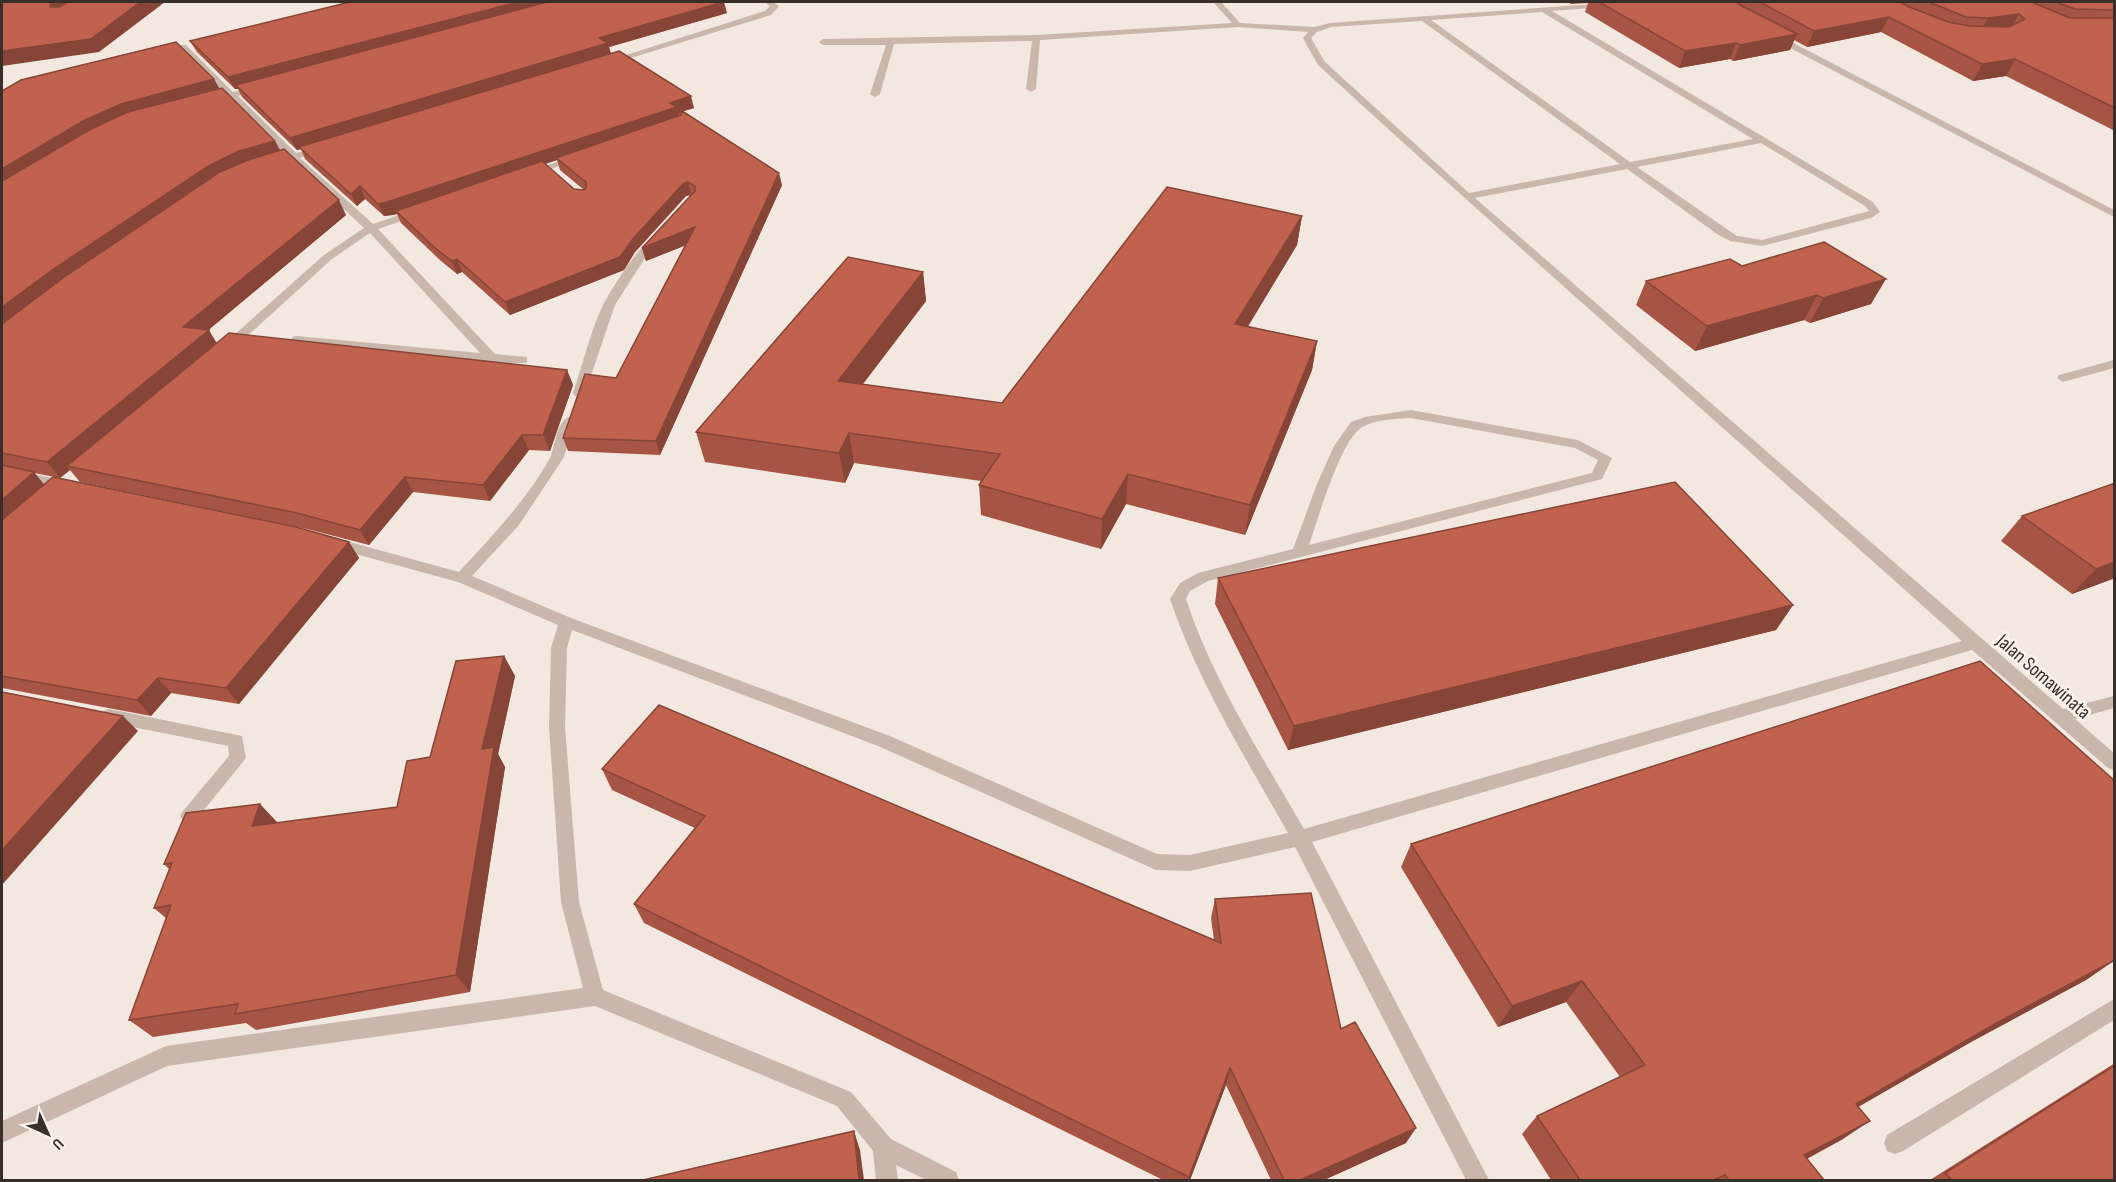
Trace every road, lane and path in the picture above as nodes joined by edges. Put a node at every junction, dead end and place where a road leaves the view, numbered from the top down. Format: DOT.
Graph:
graph roads {
  1 [pos="768,2"];
  2 [pos="1217,2"];
  3 [pos="1620,4"];
  4 [pos="1543,9"];
  5 [pos="1423,18"];
  6 [pos="1238,25"];
  7 [pos="1760,28"];
  8 [pos="1314,30"];
  9 [pos="1036,38"];
  10 [pos="823,42"];
  11 [pos="891,42"];
  12 [pos="195,44"];
  13 [pos="598,65"];
  14 [pos="267,85"];
  15 [pos="1031,89"];
  16 [pos="875,94"];
  17 [pos="232,95"];
  18 [pos="202,103"];
  19 [pos="1762,140"];
  20 [pos="327,146"];
  21 [pos="581,156"];
  22 [pos="293,157"];
  23 [pos="1628,166"];
  24 [pos="262,167"];
  25 [pos="515,179"];
  26 [pos="1467,196"];
  27 [pos="426,209"];
  28 [pos="2115,214"];
  29 [pos="371,228"];
  30 [pos="663,232"];
  31 [pos="288,340"];
  32 [pos="215,358"];
  33 [pos="493,359"];
  34 [pos="523,360"];
  35 [pos="2115,364"];
  36 [pos="2063,378"];
  37 [pos="2,472"];
  38 [pos="86,490"];
  39 [pos="318,539"];
  40 [pos="1299,553"];
  41 [pos="462,578"];
  42 [pos="566,622"];
  43 [pos="1975,643"];
  44 [pos="2115,702"];
  45 [pos="93,713"];
  46 [pos="2060,717"];
  47 [pos="2115,763"];
  48 [pos="189,816"];
  49 [pos="1300,838"];
  50 [pos="595,996"];
  51 [pos="2115,1009"];
  52 [pos="2,1132"];
  53 [pos="1895,1143"];
  54 [pos="883,1148"];
  55 [pos="887,1180"];
  56 [pos="948,1180"];
  57 [pos="1478,1180"];
  1 -- 13 [label="street"];
  2 -- 6 [label="street"];
  3 -- 4 [label="street"];
  4 -- 5 [label="street"];
  4 -- 19 [label="street"];
  5 -- 8 [label="street"];
  5 -- 23 [label="street"];
  6 -- 8 [label="street"];
  6 -- 9 [label="street"];
  7 -- 28 [label="street"];
  8 -- 26 [label="street, Jalan Somawinata"];
  9 -- 11 [label="street"];
  9 -- 15 [label="street"];
  10 -- 11 [label="street"];
  11 -- 16 [label="street"];
  12 -- 17 [label="street"];
  14 -- 17 [label="street"];
  17 -- 18 [label="street"];
  17 -- 22 [label="street"];
  19 -- 23 [label="street"];
  19 -- 23 [label="street"];
  20 -- 22 [label="street"];
  21 -- 25 [label="street"];
  22 -- 24 [label="street"];
  22 -- 29 [label="street"];
  23 -- 26 [label="street"];
  26 -- 43 [label="street, Jalan Somawinata"];
  27 -- 29 [label="street"];
  29 -- 32 [label="street"];
  29 -- 33 [label="street"];
  30 -- 41 [label="street"];
  31 -- 33 [label="street"];
  33 -- 34 [label="street"];
  35 -- 36 [label="street"];
  37 -- 38 [label="street"];
  39 -- 41 [label="street"];
  40 -- 40 [label="street"];
  40 -- 49 [label="street"];
  41 -- 42 [label="street"];
  42 -- 49 [label="street"];
  42 -- 50 [label="street"];
  43 -- 46 [label="street, Jalan Somawinata"];
  43 -- 49 [label="street"];
  44 -- 46 [label="street"];
  45 -- 48 [label="street"];
  46 -- 47 [label="street, Jalan Somawinata"];
  49 -- 57 [label="street"];
  50 -- 52 [label="street"];
  50 -- 54 [label="street"];
  51 -- 53 [label="street"];
  54 -- 55 [label="street"];
  54 -- 56 [label="street"];
}
